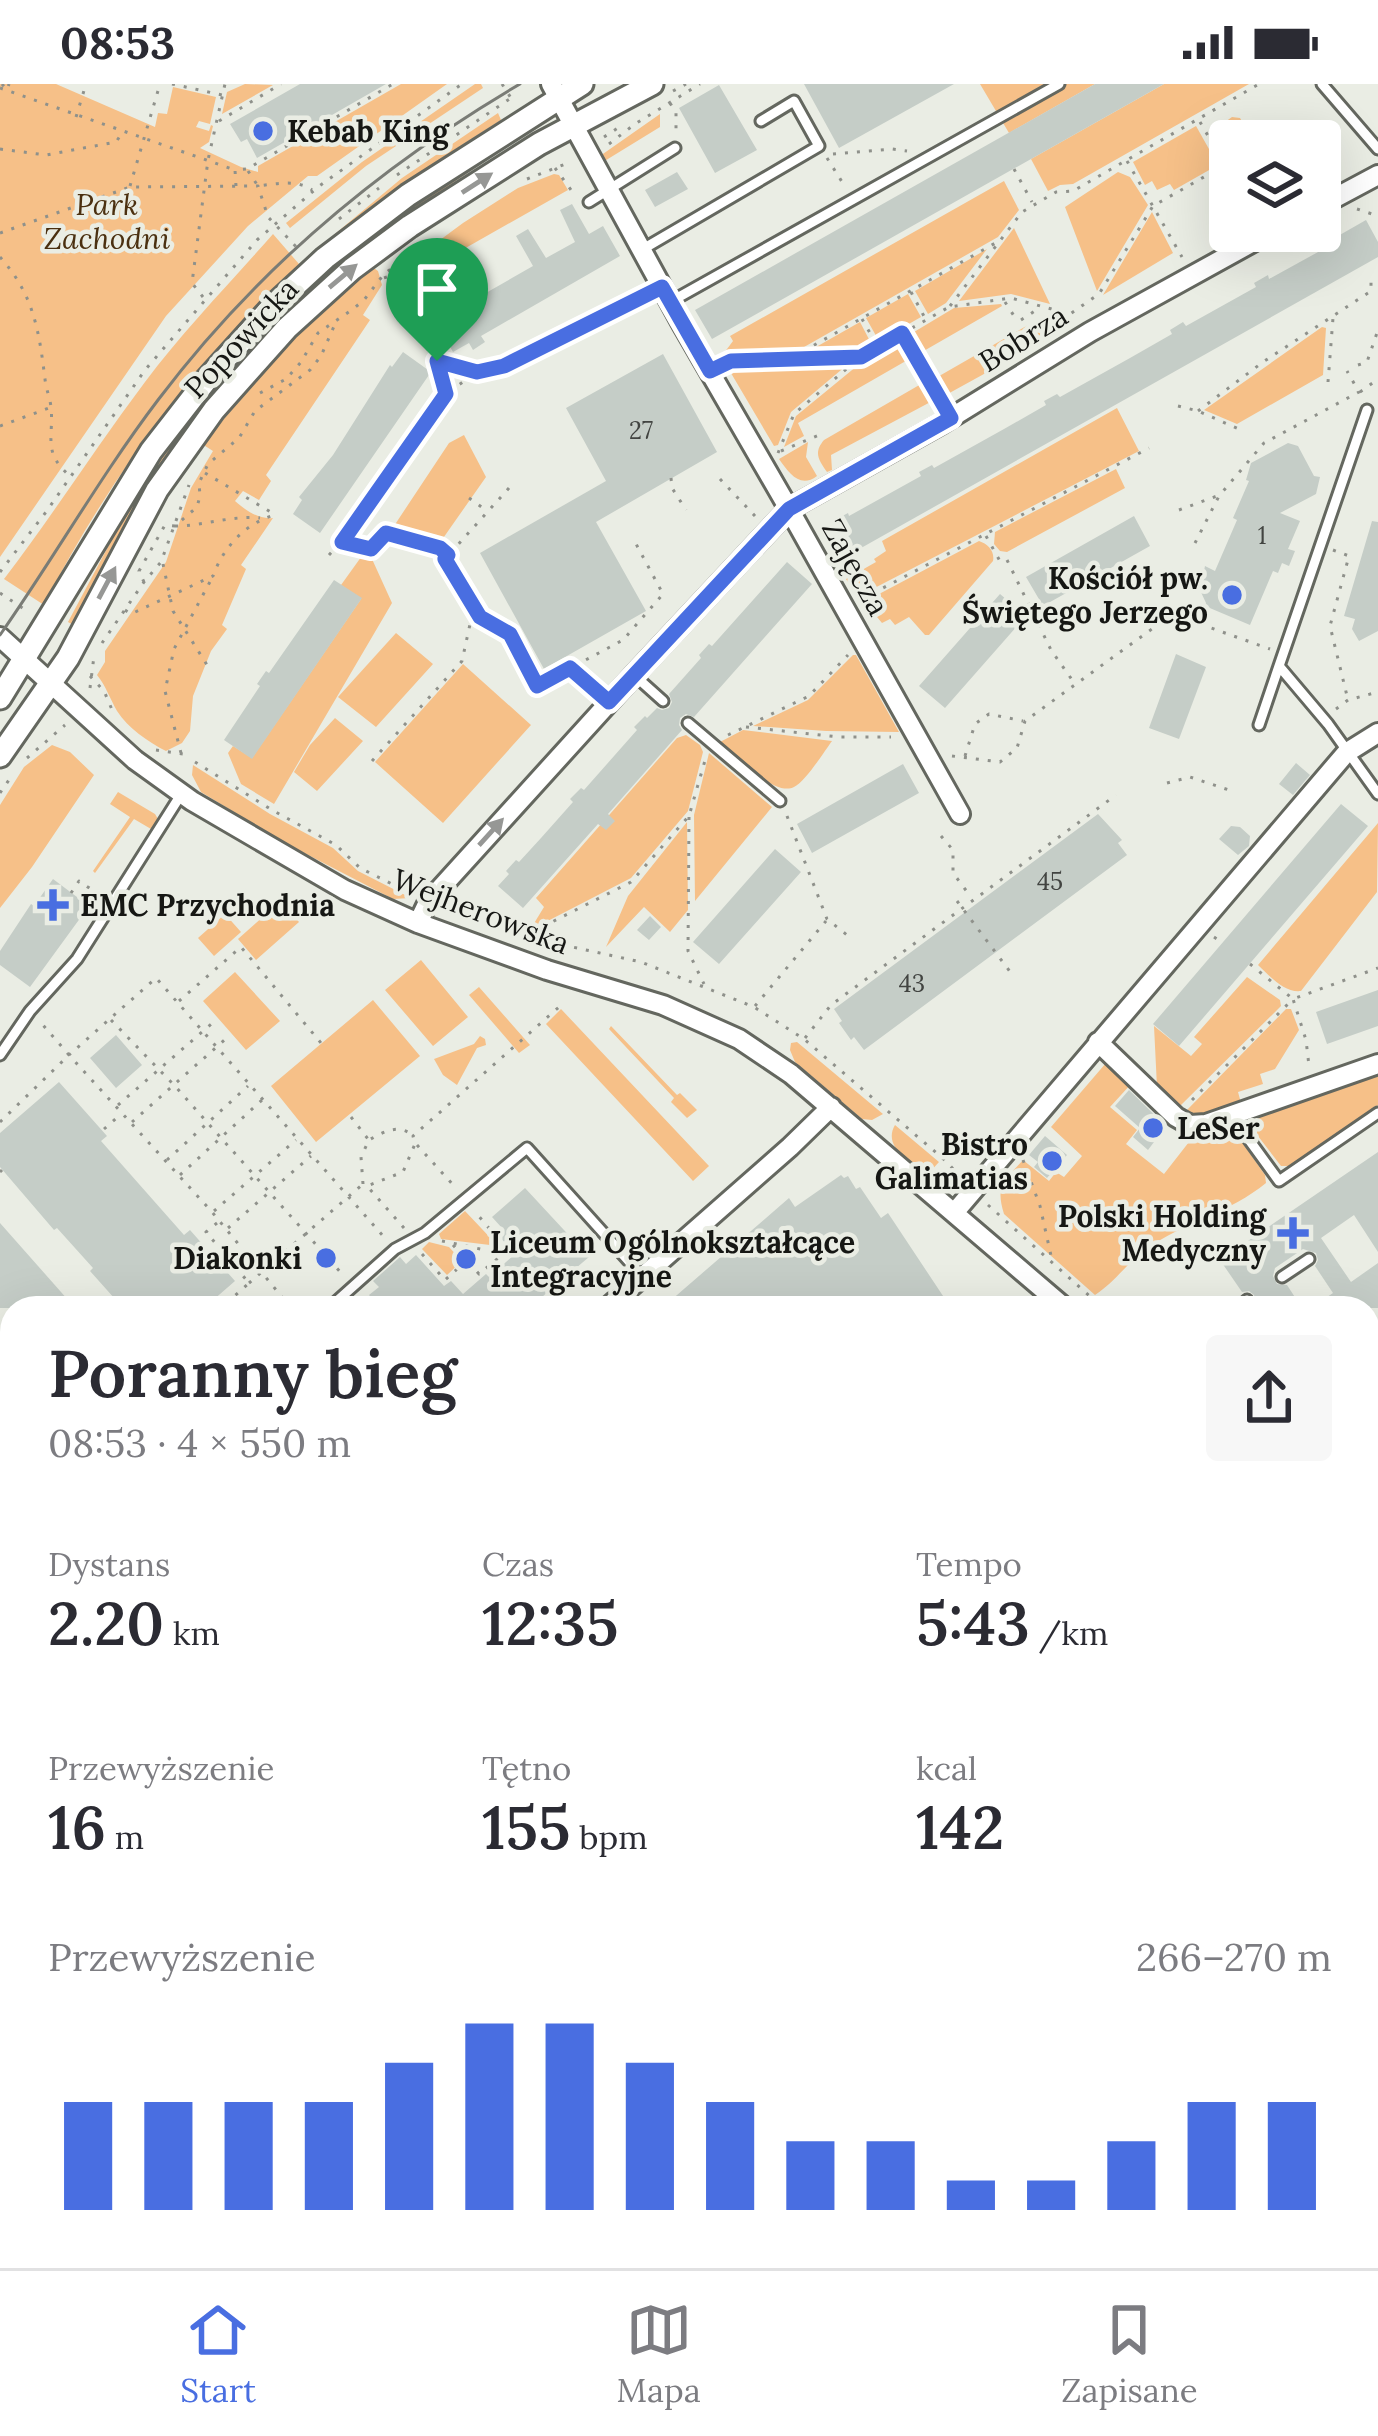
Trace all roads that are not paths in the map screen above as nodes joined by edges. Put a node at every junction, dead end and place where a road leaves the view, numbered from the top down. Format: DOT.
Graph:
graph roads {
  1 [pos="582,84"];
  2 [pos="652,84"];
  3 [pos="1059,84"];
  4 [pos="1322,84"];
  5 [pos="554,91"];
  6 [pos="760,121"];
  7 [pos="573,127"];
  8 [pos="675,148"];
  9 [pos="1378,149"];
  10 [pos="1378,175"];
  11 [pos="608,190"];
  12 [pos="1341,195"];
  13 [pos="585,204"];
  14 [pos="641,250"];
  15 [pos="1244,252"];
  16 [pos="666,294"];
  17 [pos="1367,410"];
  18 [pos="789,509"];
  19 [pos="0,637"];
  20 [pos="22,660"];
  21 [pos="1279,667"];
  22 [pos="634,675"];
  23 [pos="50,685"];
  24 [pos="0,698"];
  25 [pos="663,701"];
  26 [pos="688,723"];
  27 [pos="1258,725"];
  28 [pos="1378,733"];
  29 [pos="1346,753"];
  30 [pos="0,756"];
  31 [pos="182,794"];
  32 [pos="1378,794"];
  33 [pos="780,801"];
  34 [pos="960,814"];
  35 [pos="418,922"];
  36 [pos="1098,1042"];
  37 [pos="0,1055"];
  38 [pos="1378,1064"];
  39 [pos="831,1107"];
  40 [pos="1378,1113"];
  41 [pos="1231,1114"];
  42 [pos="954,1213"];
  43 [pos="1310,1258"];
  44 [pos="643,1277"];
  45 [pos="1282,1277"];
  46 [pos="343,1296"];
  47 [pos="621,1296"];
  48 [pos="1051,1296"];
  1 -- 5 [label="street, Popowicka"];
  2 -- 7 [label="street, Popowicka"];
  3 -- 16 [label="lane"];
  4 -- 9 [label="lane"];
  5 -- 7 [label="street, Zajęcza"];
  5 -- 20 [label="street, Popowicka"];
  6 -- 14 [label="lane"];
  7 -- 11 [label="street, Zajęcza"];
  23 -- 7 [label="street, Popowicka, one-way"];
  8 -- 11 [label="lane"];
  10 -- 12 [label="street"];
  11 -- 13 [label="lane"];
  11 -- 14 [label="street, Zajęcza"];
  14 -- 16 [label="street, Zajęcza"];
  15 -- 18 [label="street, Bobrza"];
  16 -- 18 [label="street, Zajęcza"];
  17 -- 21 [label="lane"];
  18 -- 22 [label="street, Bobrza"];
  18 -- 34 [label="street, Zajęcza"];
  19 -- 20 [label="street, Wejherowska"];
  20 -- 23 [label="street, Wejherowska"];
  20 -- 24 [label="street, Popowicka"];
  21 -- 27 [label="lane"];
  21 -- 29 [label="lane"];
  22 -- 25 [label="lane"];
  35 -- 22 [label="street, Bobrza, one-way"];
  23 -- 30 [label="street, Popowicka"];
  23 -- 31 [label="street, Wejherowska"];
  26 -- 33 [label="lane"];
  28 -- 29 [label="street"];
  29 -- 32 [label="lane"];
  29 -- 36 [label="street"];
  31 -- 35 [label="street, Wejherowska"];
  31 -- 37 [label="lane"];
  35 -- 39 [label="street, Wejherowska"];
  36 -- 41 [label="street"];
  36 -- 42 [label="street"];
  38 -- 41 [label="street"];
  39 -- 42 [label="street, Wejherowska"];
  39 -- 44 [label="street"];
  40 -- 41 [label="lane"];
  42 -- 48 [label="street, Wejherowska"];
  43 -- 45 [label="lane"];
  44 -- 46 [label="lane"];
  44 -- 47 [label="street"];
}
